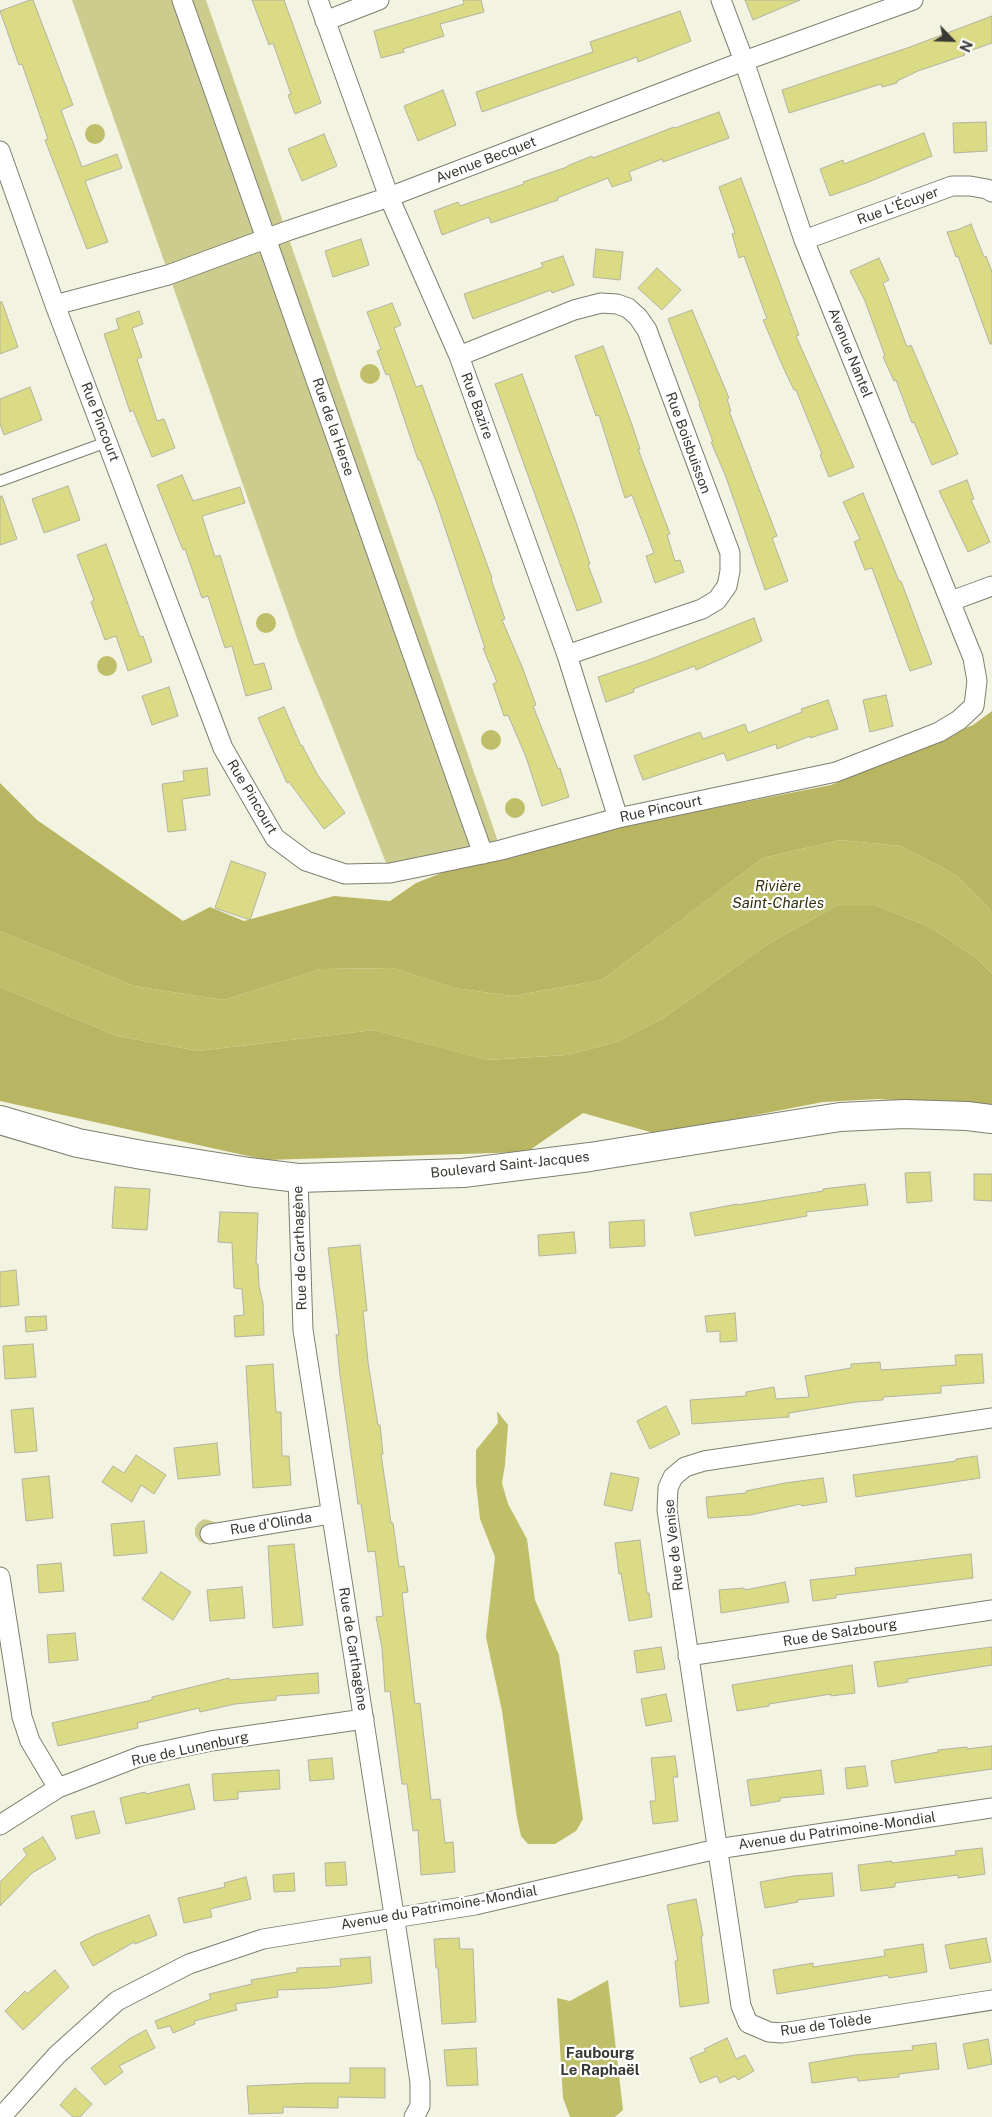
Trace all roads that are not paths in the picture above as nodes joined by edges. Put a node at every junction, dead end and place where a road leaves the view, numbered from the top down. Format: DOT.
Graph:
graph roads {
  1 [pos="182,0"];
  2 [pos="318,0"];
  3 [pos="380,0"];
  4 [pos="720,0"];
  5 [pos="912,0"];
  6 [pos="325,21"];
  7 [pos="744,61"];
  8 [pos="0,151"];
  9 [pos="992,192"];
  10 [pos="389,198"];
  11 [pos="266,239"];
  12 [pos="804,240"];
  13 [pos="55,305"];
  14 [pos="459,356"];
  15 [pos="107,442"];
  16 [pos="0,481"];
  17 [pos="992,586"];
  18 [pos="951,601"];
  19 [pos="567,655"];
  20 [pos="974,706"];
  21 [pos="618,818"];
  22 [pos="484,854"];
  23 [pos="992,1119"];
  24 [pos="0,1120"];
  25 [pos="298,1178"];
  26 [pos="992,1418"];
  27 [pos="331,1514"];
  28 [pos="210,1534"];
  29 [pos="0,1577"];
  30 [pos="992,1610"];
  31 [pos="688,1656"];
  32 [pos="364,1719"];
  33 [pos="58,1788"];
  34 [pos="992,1808"];
  35 [pos="0,1825"];
  36 [pos="717,1848"];
  37 [pos="395,1916"];
  38 [pos="992,2000"];
  39 [pos="2,2117"];
  40 [pos="414,2117"];
  1 -- 11 [label="street, Rue de la Herse"];
  2 -- 6 [label="street, Rue Bazire"];
  3 -- 6 [label="street"];
  4 -- 7 [label="street, Avenue Nantel"];
  5 -- 7 [label="street, Avenue Becquet"];
  6 -- 10 [label="street, Rue Bazire"];
  7 -- 10 [label="street, Avenue Becquet"];
  7 -- 12 [label="street, Avenue Nantel"];
  8 -- 13 [label="street, Rue Pincourt"];
  9 -- 12 [label="street, Rue L'Écuyer"];
  10 -- 11 [label="street, Avenue Becquet"];
  10 -- 14 [label="street, Rue Bazire"];
  11 -- 13 [label="street, Avenue Becquet"];
  11 -- 22 [label="street, Rue de la Herse"];
  12 -- 18 [label="street, Avenue Nantel"];
  13 -- 15 [label="street, Rue Pincourt"];
  14 -- 19 [label="street, Rue Bazire"];
  14 -- 19 [label="street, Rue Boisbuisson"];
  15 -- 16 [label="lane"];
  15 -- 22 [label="street, Rue Pincourt"];
  17 -- 18 [label="street"];
  18 -- 20 [label="street, Avenue Nantel"];
  19 -- 21 [label="street, Rue Bazire"];
  20 -- 21 [label="street, Rue Pincourt"];
  21 -- 22 [label="street, Rue Pincourt"];
  23 -- 25 [label="street, Boulevard Saint-Jacques"];
  24 -- 25 [label="street, Boulevard Saint-Jacques"];
  25 -- 27 [label="street, Rue de Carthagène"];
  26 -- 31 [label="street, Rue de Venise"];
  27 -- 28 [label="street, Rue d'Olinda"];
  27 -- 32 [label="street, Rue de Carthagène"];
  29 -- 33 [label="street"];
  30 -- 31 [label="street, Rue de Salzbourg"];
  31 -- 36 [label="street, Rue de Venise"];
  32 -- 33 [label="street, Rue de Lunenburg"];
  32 -- 37 [label="street, Rue de Carthagène"];
  33 -- 35 [label="street, Rue de Lunenburg"];
  34 -- 36 [label="street, Avenue du Patrimoine-Mondial"];
  36 -- 37 [label="street, Avenue du Patrimoine-Mondial"];
  36 -- 38 [label="street, Rue de Tolède"];
  37 -- 39 [label="street, Avenue du Patrimoine-Mondial"];
  37 -- 40 [label="street, Rue de Carthagène"];
}
